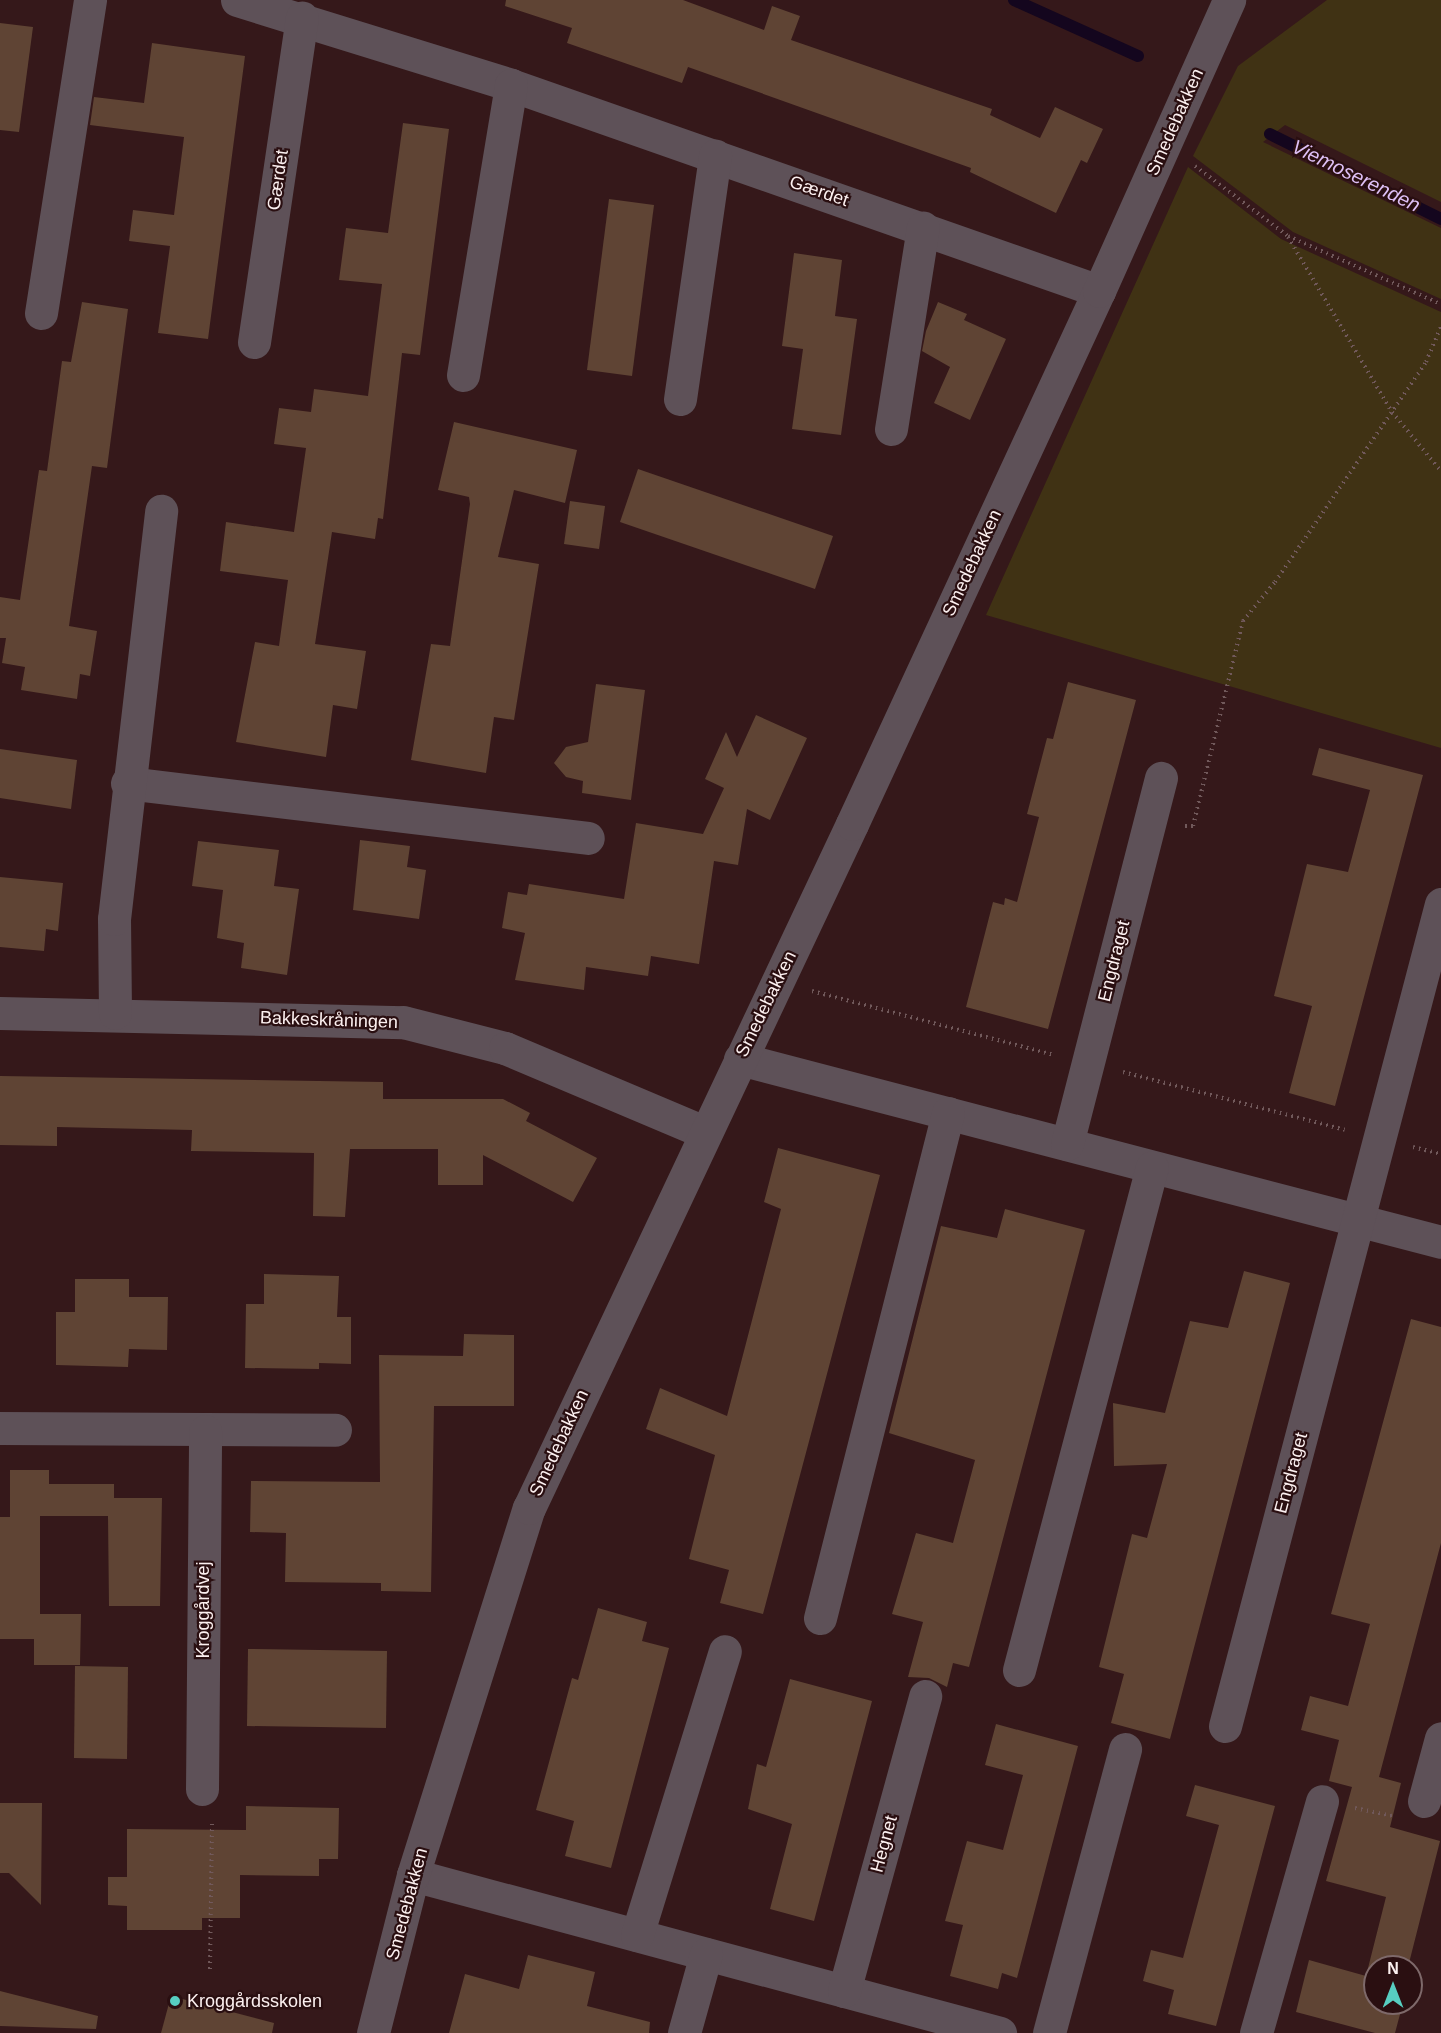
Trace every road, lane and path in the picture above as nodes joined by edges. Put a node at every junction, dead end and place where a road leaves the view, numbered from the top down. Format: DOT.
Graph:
graph roads {
  1 [pos="90,0"];
  2 [pos="237,0"];
  3 [pos="1229,0"];
  4 [pos="302,18"];
  5 [pos="511,85"];
  6 [pos="1165,143"];
  7 [pos="715,155"];
  8 [pos="923,228"];
  9 [pos="1288,236"];
  10 [pos="1099,291"];
  11 [pos="1441,304"];
  12 [pos="41,314"];
  13 [pos="1441,326"];
  14 [pos="254,342"];
  15 [pos="463,375"];
  16 [pos="680,399"];
  17 [pos="1392,412"];
  18 [pos="891,429"];
  19 [pos="1441,471"];
  20 [pos="161,511"];
  21 [pos="1161,778"];
  22 [pos="127,783"];
  23 [pos="1149,828"];
  24 [pos="588,838"];
  25 [pos="1441,904"];
  26 [pos="0,1013"];
  27 [pos="115,1013"];
  28 [pos="740,1059"];
  29 [pos="948,1113"];
  30 [pos="704,1132"];
  31 [pos="1067,1144"];
  32 [pos="1152,1167"];
  33 [pos="1357,1220"];
  34 [pos="1441,1242"];
  35 [pos="0,1428"];
  36 [pos="335,1430"];
  37 [pos="205,1431"];
  38 [pos="820,1618"];
  39 [pos="725,1651"];
  40 [pos="1019,1670"];
  41 [pos="924,1696"];
  42 [pos="1226,1726"];
  43 [pos="1441,1738"];
  44 [pos="1125,1749"];
  45 [pos="202,1789"];
  46 [pos="1322,1801"];
  47 [pos="1424,1801"];
  48 [pos="413,1875"];
  49 [pos="637,1935"];
  50 [pos="706,1954"];
  51 [pos="210,1969"];
  52 [pos="844,1991"];
  53 [pos="373,2033"];
  54 [pos="684,2033"];
  55 [pos="1000,2033"];
  56 [pos="1049,2033"];
  57 [pos="1256,2033"];
  1 -- 12 [label="street"];
  2 -- 4 [label="street, Gærdet"];
  3 -- 6 [label="street, Smedebakken"];
  4 -- 5 [label="street, Gærdet"];
  4 -- 14 [label="street, Gærdet"];
  5 -- 7 [label="street, Gærdet"];
  5 -- 15 [label="street"];
  6 -- 9 [label="path"];
  6 -- 10 [label="street, Smedebakken"];
  7 -- 8 [label="street, Gærdet"];
  7 -- 16 [label="street"];
  8 -- 10 [label="street, Gærdet"];
  8 -- 18 [label="street"];
  9 -- 11 [label="path"];
  9 -- 17 [label="path"];
  10 -- 28 [label="street, Smedebakken"];
  13 -- 17 [label="path"];
  17 -- 19 [label="path"];
  17 -- 23 [label="path"];
  20 -- 22 [label="street"];
  21 -- 23 [label="street, Engdraget"];
  22 -- 24 [label="street"];
  22 -- 27 [label="street"];
  23 -- 31 [label="street, Engdraget"];
  25 -- 33 [label="street, Engdraget"];
  26 -- 27 [label="street, Bakkeskråningen"];
  27 -- 30 [label="street, Bakkeskråningen"];
  28 -- 29 [label="street"];
  28 -- 30 [label="street, Smedebakken"];
  29 -- 31 [label="street"];
  29 -- 38 [label="street"];
  30 -- 48 [label="street, Smedebakken"];
  31 -- 32 [label="street"];
  32 -- 33 [label="street"];
  32 -- 40 [label="street"];
  33 -- 34 [label="street"];
  33 -- 42 [label="street, Engdraget"];
  35 -- 37 [label="street"];
  36 -- 37 [label="street"];
  37 -- 45 [label="street, Kroggårdvej"];
  39 -- 49 [label="street"];
  41 -- 52 [label="street, Hegnet"];
  43 -- 47 [label="street"];
  44 -- 56 [label="street"];
  45 -- 51 [label="path"];
  46 -- 47 [label="path"];
  46 -- 57 [label="street"];
  48 -- 49 [label="street"];
  48 -- 53 [label="street, Smedebakken"];
  49 -- 50 [label="street"];
  50 -- 52 [label="street"];
  50 -- 54 [label="street"];
  52 -- 55 [label="street"];
}
